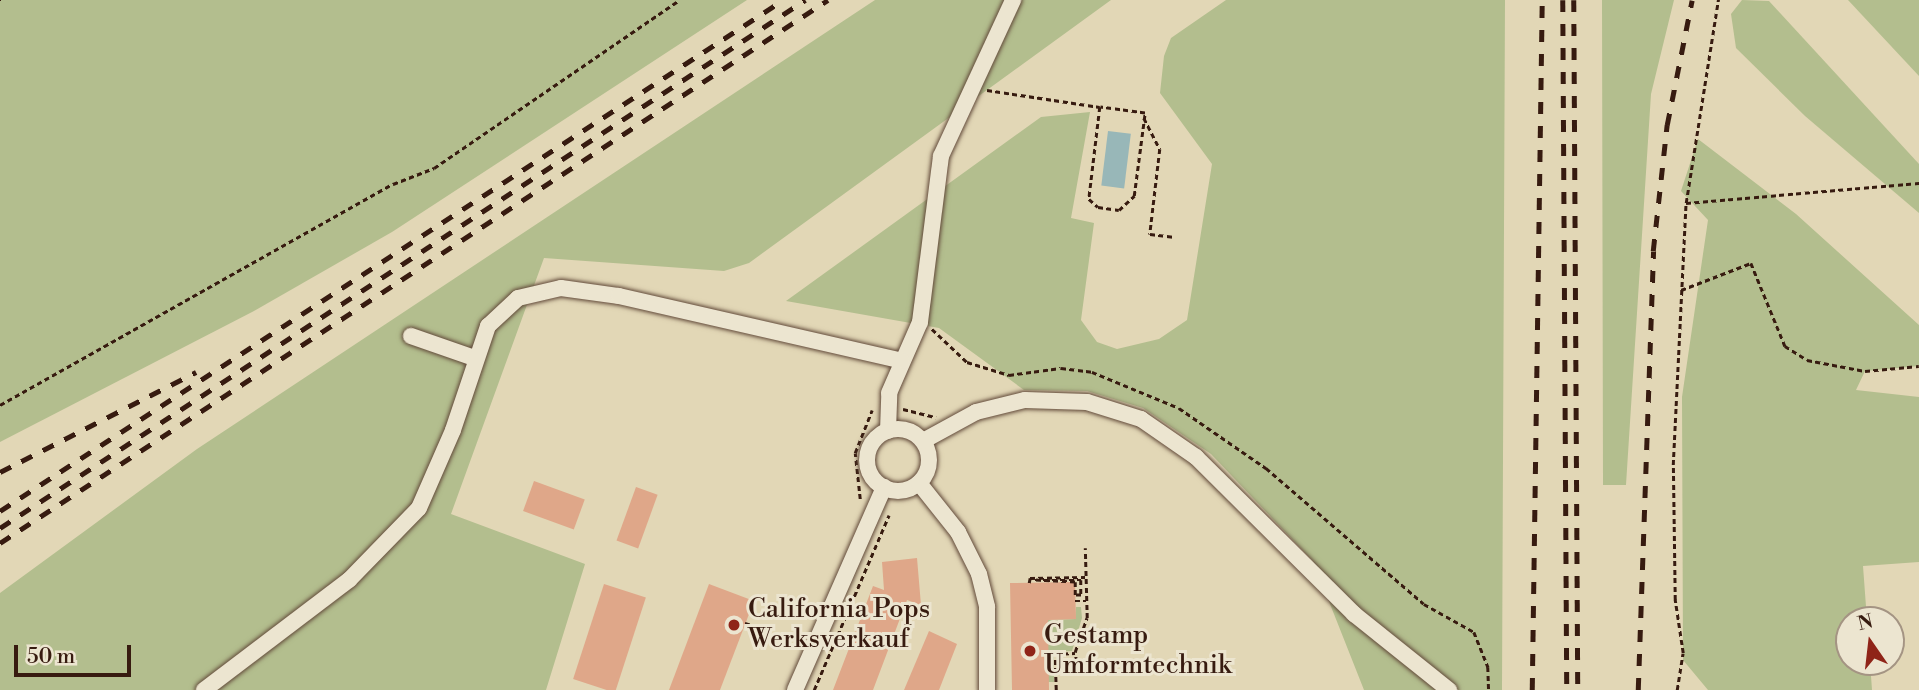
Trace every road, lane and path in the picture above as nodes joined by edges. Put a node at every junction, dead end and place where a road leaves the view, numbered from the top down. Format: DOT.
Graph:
graph roads {
  1 [pos="679,0"];
  2 [pos="1013,0"];
  3 [pos="1718,0"];
  4 [pos="970,88"];
  5 [pos="1100,107"];
  6 [pos="1144,118"];
  7 [pos="1919,183"];
  8 [pos="1686,203"];
  9 [pos="1173,237"];
  10 [pos="1681,290"];
  11 [pos="411,336"];
  12 [pos="474,358"];
  13 [pos="902,361"];
  14 [pos="1919,366"];
  15 [pos="0,405"];
  16 [pos="885,408"];
  17 [pos="942,428"];
  18 [pos="888,431"];
  19 [pos="923,441"];
  20 [pos="919,483"];
  21 [pos="884,487"];
  22 [pos="874,510"];
  23 [pos="893,516"];
  24 [pos="1085,548"];
  25 [pos="1085,577"];
  26 [pos="1029,583"];
  27 [pos="1075,596"];
  28 [pos="1076,601"];
  29 [pos="1086,601"];
  30 [pos="745,623"];
  31 [pos="755,626"];
  32 [pos="1075,653"];
  33 [pos="1077,670"];
  34 [pos="1049,687"];
  35 [pos="1056,688"];
  36 [pos="1446,688"];
  37 [pos="204,690"];
  38 [pos="795,690"];
  39 [pos="814,690"];
  40 [pos="987,690"];
  41 [pos="1677,690"];
  1 -- 15 [label="path"];
  2 -- 4 [label="street"];
  3 -- 8 [label="path"];
  4 -- 5 [label="path"];
  4 -- 13 [label="street"];
  5 -- 6 [label="path"];
  5 -- 6 [label="path"];
  6 -- 9 [label="path"];
  7 -- 8 [label="path"];
  8 -- 10 [label="path"];
  10 -- 14 [label="path"];
  10 -- 41 [label="path"];
  11 -- 12 [label="street"];
  12 -- 13 [label="street"];
  12 -- 37 [label="street"];
  13 -- 16 [label="street"];
  16 -- 17 [label="path"];
  16 -- 18 [label="street"];
  16 -- 22 [label="path"];
  17 -- 19 [label="street"];
  17 -- 36 [label="street"];
  18 -- 19 [label="street"];
  18 -- 21 [label="street"];
  19 -- 20 [label="street"];
  20 -- 21 [label="street"];
  20 -- 40 [label="street"];
  21 -- 22 [label="street"];
  22 -- 38 [label="street"];
  23 -- 39 [label="path"];
  24 -- 25 [label="path"];
  25 -- 26 [label="path"];
  25 -- 29 [label="path"];
  27 -- 27 [label="path"];
  28 -- 29 [label="path"];
  29 -- 32 [label="path"];
  30 -- 31 [label="path"];
  32 -- 33 [label="path"];
  32 -- 35 [label="path"];
  34 -- 35 [label="path"];
}
